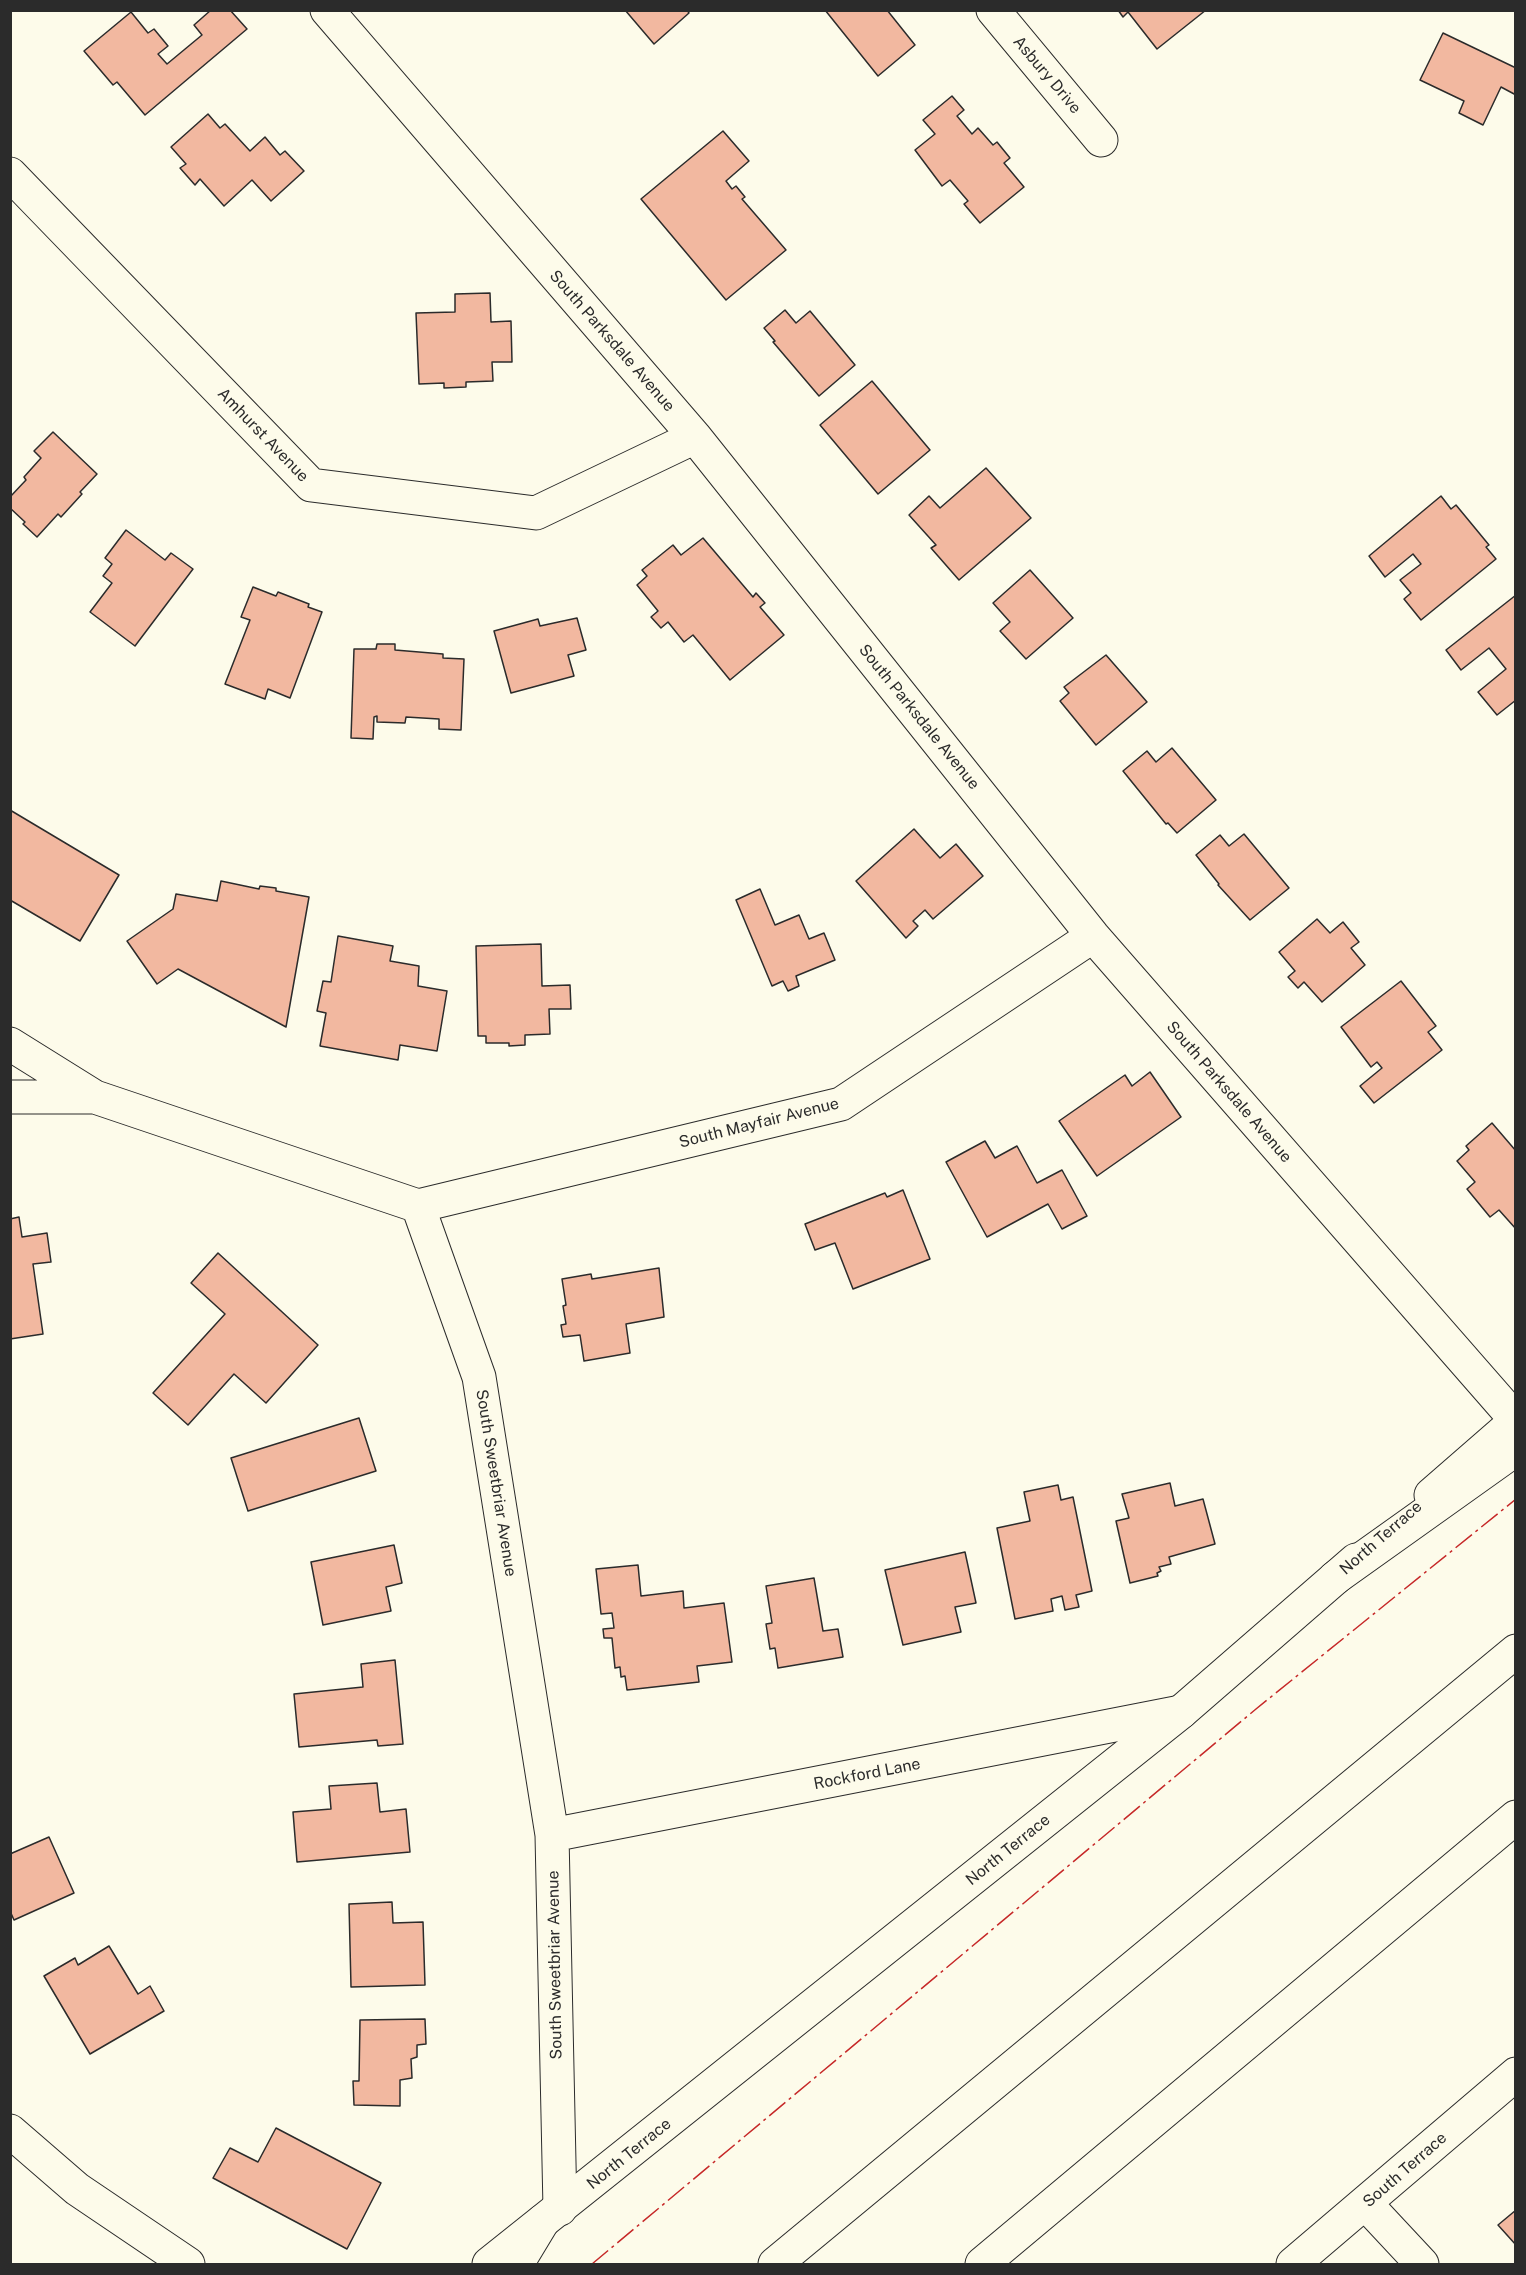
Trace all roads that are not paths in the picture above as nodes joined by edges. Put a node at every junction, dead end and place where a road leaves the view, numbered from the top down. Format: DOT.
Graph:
graph roads {
  1 [pos="327,10"];
  2 [pos="993,10"];
  3 [pos="1101,140"];
  4 [pos="10,174"];
  5 [pos="695,437"];
  6 [pos="1093,936"];
  7 [pos="10,1044"];
  8 [pos="10,1097"];
  9 [pos="95,1097"];
  10 [pos="418,1206"];
  11 [pos="1515,1420"];
  12 [pos="1515,1449"];
  13 [pos="1335,1578"];
  14 [pos="1515,1651"];
  15 [pos="1181,1712"];
  16 [pos="1515,1817"];
  17 [pos="552,1835"];
  18 [pos="1515,2074"];
  19 [pos="10,2132"];
  20 [pos="1366,2204"];
  21 [pos="552,2215"];
  22 [pos="188,2265"];
  23 [pos="489,2265"];
  24 [pos="518,2265"];
  25 [pos="775,2265"];
  26 [pos="982,2265"];
  27 [pos="1293,2265"];
  28 [pos="1422,2265"];
  1 -- 5 [label="main road, South Parksdale Avenue"];
  2 -- 3 [label="main road, Asbury Drive"];
  4 -- 5 [label="main road, Amhurst Avenue"];
  5 -- 6 [label="main road, South Parksdale Avenue"];
  6 -- 10 [label="main road, South Mayfair Avenue"];
  6 -- 11 [label="main road, South Parksdale Avenue"];
  7 -- 9 [label="main road"];
  8 -- 9 [label="main road"];
  9 -- 10 [label="main road"];
  10 -- 17 [label="main road, South Sweetbriar Avenue"];
  11 -- 13 [label="main road, North Terrace"];
  12 -- 13 [label="main road"];
  13 -- 15 [label="main road, North Terrace"];
  14 -- 25 [label="main road"];
  15 -- 17 [label="main road, Rockford Lane"];
  15 -- 21 [label="main road, North Terrace"];
  16 -- 26 [label="main road"];
  17 -- 21 [label="main road, South Sweetbriar Avenue"];
  18 -- 20 [label="main road, South Terrace"];
  19 -- 22 [label="main road"];
  20 -- 27 [label="main road, South Terrace"];
  20 -- 28 [label="main road"];
  21 -- 23 [label="main road, North Terrace"];
  21 -- 24 [label="main road"];
}
